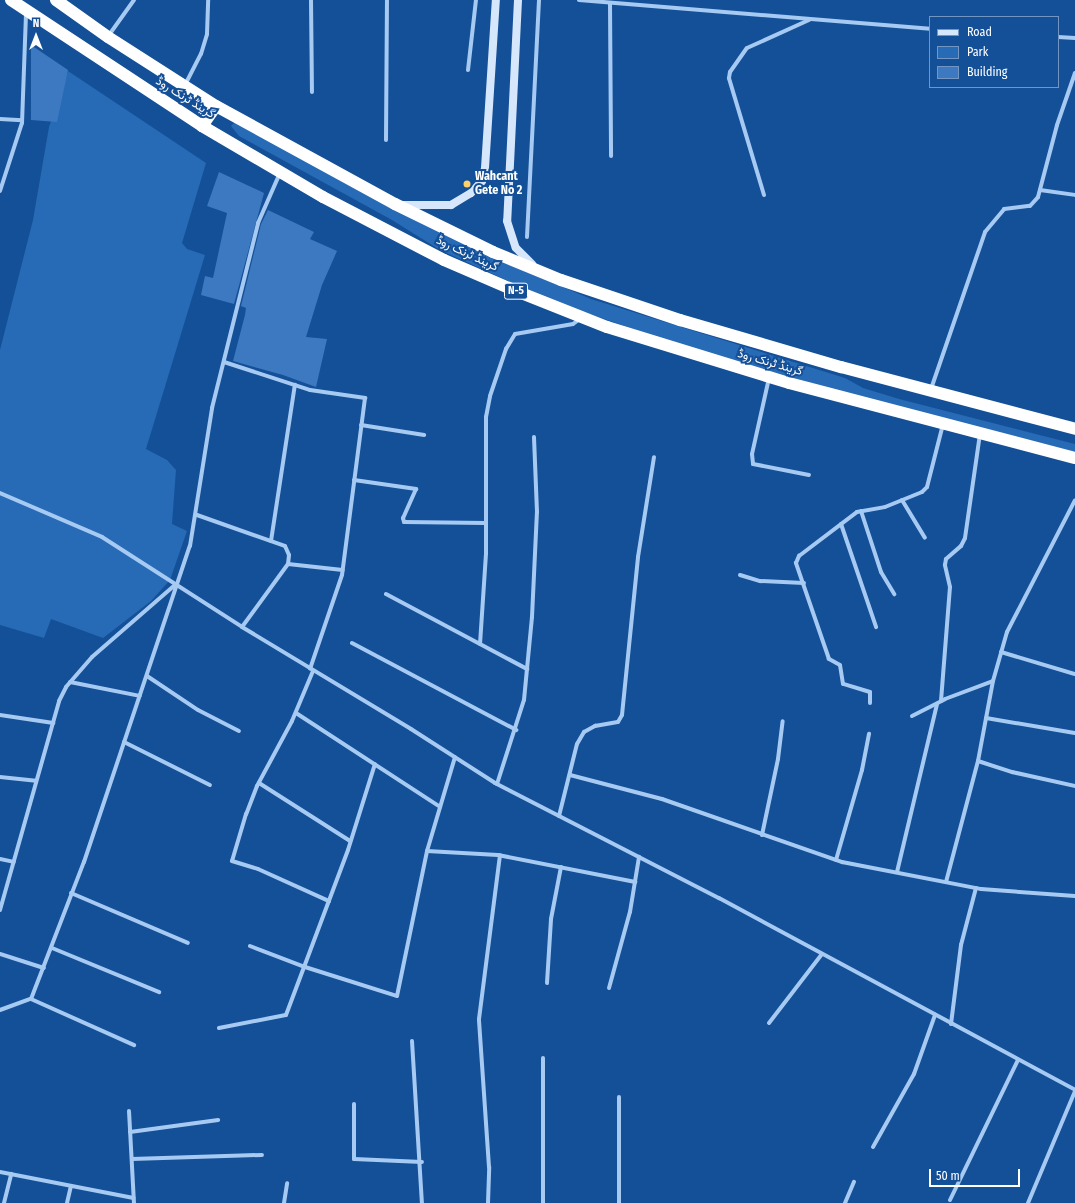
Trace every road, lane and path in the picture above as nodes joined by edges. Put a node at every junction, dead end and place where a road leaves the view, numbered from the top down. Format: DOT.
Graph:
graph roads {
  1 [pos="11,0"];
  2 [pos="56,0"];
  3 [pos="134,0"];
  4 [pos="208,0"];
  5 [pos="311,0"];
  6 [pos="387,0"];
  7 [pos="476,0"];
  8 [pos="496,0"];
  9 [pos="518,0"];
  10 [pos="539,0"];
  11 [pos="579,0"];
  12 [pos="610,4"];
  13 [pos="27,11"];
  14 [pos="809,20"];
  15 [pos="929,29"];
  16 [pos="108,37"];
  17 [pos="1059,37"];
  18 [pos="1075,38"];
  19 [pos="468,70"];
  20 [pos="1075,73"];
  21 [pos="184,85"];
  22 [pos="312,92"];
  23 [pos="216,106"];
  24 [pos="0,119"];
  25 [pos="22,120"];
  26 [pos="202,126"];
  27 [pos="386,140"];
  28 [pos="611,156"];
  29 [pos="281,171"];
  30 [pos="1040,190"];
  31 [pos="0,191"];
  32 [pos="764,195"];
  33 [pos="1075,195"];
  34 [pos="395,204"];
  35 [pos="527,236"];
  36 [pos="542,272"];
  37 [pos="583,317"];
  38 [pos="224,362"];
  39 [pos="769,377"];
  40 [pos="294,385"];
  41 [pos="930,391"];
  42 [pos="943,424"];
  43 [pos="361,426"];
  44 [pos="1075,429"];
  45 [pos="980,433"];
  46 [pos="424,435"];
  47 [pos="534,437"];
  48 [pos="654,457"];
  49 [pos="1075,458"];
  50 [pos="809,475"];
  51 [pos="354,480"];
  52 [pos="0,493"];
  53 [pos="902,500"];
  54 [pos="1075,500"];
  55 [pos="860,511"];
  56 [pos="197,515"];
  57 [pos="486,523"];
  58 [pos="840,524"];
  59 [pos="925,538"];
  60 [pos="271,541"];
  61 [pos="288,564"];
  62 [pos="343,570"];
  63 [pos="740,575"];
  64 [pos="804,583"];
  65 [pos="176,584"];
  66 [pos="386,594"];
  67 [pos="894,594"];
  68 [pos="242,627"];
  69 [pos="876,627"];
  70 [pos="352,643"];
  71 [pos="480,644"];
  72 [pos="1001,652"];
  73 [pos="527,669"];
  74 [pos="311,670"];
  75 [pos="1075,674"];
  76 [pos="147,676"];
  77 [pos="993,681"];
  78 [pos="70,682"];
  79 [pos="140,696"];
  80 [pos="941,701"];
  81 [pos="870,703"];
  82 [pos="937,704"];
  83 [pos="296,713"];
  84 [pos="0,715"];
  85 [pos="912,716"];
  86 [pos="986,718"];
  87 [pos="783,721"];
  88 [pos="53,723"];
  89 [pos="516,730"];
  90 [pos="239,731"];
  91 [pos="1075,733"];
  92 [pos="869,734"];
  93 [pos="124,742"];
  94 [pos="455,757"];
  95 [pos="978,761"];
  96 [pos="374,764"];
  97 [pos="570,775"];
  98 [pos="0,777"];
  99 [pos="36,781"];
  100 [pos="259,783"];
  101 [pos="497,784"];
  102 [pos="210,785"];
  103 [pos="1075,786"];
  104 [pos="440,807"];
  105 [pos="559,816"];
  106 [pos="762,835"];
  107 [pos="350,841"];
  108 [pos="427,851"];
  109 [pos="500,856"];
  110 [pos="639,857"];
  111 [pos="0,859"];
  112 [pos="836,860"];
  113 [pos="14,862"];
  114 [pos="561,867"];
  115 [pos="897,872"];
  116 [pos="635,882"];
  117 [pos="946,882"];
  118 [pos="976,888"];
  119 [pos="71,892"];
  120 [pos="1075,896"];
  121 [pos="329,901"];
  122 [pos="0,910"];
  123 [pos="188,943"];
  124 [pos="250,946"];
  125 [pos="52,948"];
  126 [pos="0,954"];
  127 [pos="822,954"];
  128 [pos="305,967"];
  129 [pos="44,968"];
  130 [pos="547,983"];
  131 [pos="609,988"];
  132 [pos="159,992"];
  133 [pos="31,999"];
  134 [pos="0,1010"];
  135 [pos="935,1015"];
  136 [pos="769,1022"];
  137 [pos="951,1024"];
  138 [pos="219,1028"];
  139 [pos="412,1041"];
  140 [pos="134,1045"];
  141 [pos="543,1058"];
  142 [pos="1018,1060"];
  143 [pos="1075,1090"];
  144 [pos="619,1097"];
  145 [pos="354,1104"];
  146 [pos="129,1111"];
  147 [pos="218,1120"];
  148 [pos="130,1132"];
  149 [pos="874,1147"];
  150 [pos="262,1154"];
  151 [pos="132,1159"];
  152 [pos="422,1162"];
  153 [pos="0,1172"];
  154 [pos="11,1174"];
  155 [pos="854,1182"];
  156 [pos="287,1184"];
  157 [pos="71,1186"];
  158 [pos="134,1200"];
  159 [pos="950,1200"];
  160 [pos="4,1203"];
  161 [pos="68,1203"];
  162 [pos="284,1203"];
  163 [pos="422,1203"];
  164 [pos="488,1203"];
  165 [pos="543,1203"];
  166 [pos="618,1203"];
  167 [pos="845,1203"];
  168 [pos="1028,1203"];
  1 -- 13 [label="highway, گرینڈ ٹرنک روڈ / N-5"];
  2 -- 16 [label="highway, گرینڈ ٹرنک روڈ / N-5"];
  3 -- 16 [label="street"];
  4 -- 21 [label="street"];
  5 -- 22 [label="street"];
  6 -- 27 [label="street"];
  7 -- 19 [label="street"];
  8 -- 34 [label="main road"];
  9 -- 36 [label="main road"];
  10 -- 35 [label="street"];
  11 -- 12 [label="street"];
  12 -- 14 [label="street"];
  12 -- 28 [label="street"];
  13 -- 25 [label="street"];
  13 -- 26 [label="highway, گرینڈ ٹرنک روڈ / N-5"];
  14 -- 15 [label="street"];
  14 -- 32 [label="street"];
  16 -- 21 [label="highway, گرینڈ ٹرنک روڈ / N-5"];
  17 -- 18 [label="street"];
  20 -- 30 [label="street"];
  21 -- 23 [label="highway, گرینڈ ٹرنک روڈ / N-5"];
  23 -- 26 [label="highway"];
  23 -- 34 [label="highway, گرینڈ ٹرنک روڈ / N-5"];
  24 -- 25 [label="street"];
  25 -- 31 [label="street"];
  26 -- 29 [label="highway, گرینڈ ٹرنک روڈ / N-5"];
  29 -- 37 [label="highway, گرینڈ ٹرنک روڈ / N-5"];
  29 -- 38 [label="street"];
  30 -- 33 [label="street"];
  30 -- 41 [label="street"];
  34 -- 36 [label="highway, گرینڈ ٹرنک روڈ / N-5"];
  36 -- 41 [label="highway, گرینڈ ٹرنک روڈ / N-5"];
  37 -- 39 [label="highway, گرینڈ ٹرنک روڈ / N-5"];
  37 -- 57 [label="street"];
  38 -- 40 [label="street"];
  38 -- 56 [label="street"];
  39 -- 42 [label="highway, گرینڈ ٹرنک روڈ / N-5"];
  39 -- 50 [label="street"];
  40 -- 43 [label="street"];
  40 -- 60 [label="street"];
  41 -- 44 [label="highway, گرینڈ ٹرنک روڈ / N-5"];
  42 -- 45 [label="highway, گرینڈ ٹرنک روڈ / N-5"];
  42 -- 53 [label="street"];
  43 -- 46 [label="street"];
  43 -- 51 [label="street"];
  45 -- 49 [label="highway, گرینڈ ٹرنک روڈ / N-5"];
  45 -- 80 [label="street"];
  47 -- 73 [label="street"];
  48 -- 97 [label="street"];
  51 -- 57 [label="street"];
  51 -- 62 [label="street"];
  52 -- 65 [label="street"];
  53 -- 55 [label="street"];
  53 -- 59 [label="street"];
  54 -- 72 [label="street"];
  55 -- 58 [label="street"];
  55 -- 67 [label="street"];
  56 -- 60 [label="street"];
  56 -- 65 [label="street"];
  57 -- 71 [label="street"];
  58 -- 64 [label="street"];
  58 -- 69 [label="street"];
  60 -- 61 [label="street"];
  61 -- 62 [label="street"];
  61 -- 68 [label="street"];
  62 -- 74 [label="street"];
  63 -- 64 [label="street"];
  64 -- 81 [label="street"];
  65 -- 68 [label="street"];
  65 -- 76 [label="street"];
  65 -- 78 [label="street"];
  66 -- 71 [label="street"];
  68 -- 74 [label="street"];
  70 -- 89 [label="street"];
  71 -- 73 [label="street"];
  72 -- 75 [label="street"];
  72 -- 77 [label="street"];
  73 -- 89 [label="street"];
  74 -- 83 [label="street"];
  74 -- 94 [label="street"];
  76 -- 79 [label="street"];
  76 -- 90 [label="street"];
  77 -- 80 [label="street"];
  77 -- 86 [label="street"];
  78 -- 79 [label="street"];
  78 -- 88 [label="street"];
  79 -- 93 [label="street"];
  80 -- 82 [label="street"];
  82 -- 85 [label="street"];
  82 -- 115 [label="street"];
  83 -- 96 [label="street"];
  83 -- 100 [label="street"];
  84 -- 88 [label="street"];
  86 -- 91 [label="street"];
  86 -- 95 [label="street"];
  87 -- 106 [label="street"];
  88 -- 99 [label="street"];
  89 -- 101 [label="street"];
  92 -- 112 [label="street"];
  93 -- 102 [label="street"];
  93 -- 119 [label="street"];
  94 -- 101 [label="street"];
  94 -- 104 [label="street"];
  95 -- 103 [label="street"];
  95 -- 117 [label="street"];
  96 -- 104 [label="street"];
  96 -- 107 [label="street"];
  97 -- 105 [label="street"];
  97 -- 106 [label="street"];
  98 -- 99 [label="street"];
  99 -- 113 [label="street"];
  100 -- 107 [label="street"];
  100 -- 121 [label="street"];
  101 -- 105 [label="street"];
  104 -- 108 [label="street"];
  105 -- 110 [label="street"];
  106 -- 112 [label="street"];
  107 -- 121 [label="street"];
  108 -- 109 [label="street"];
  108 -- 128 [label="street"];
  109 -- 114 [label="street"];
  109 -- 164 [label="street"];
  110 -- 116 [label="street"];
  110 -- 127 [label="street"];
  111 -- 113 [label="street"];
  112 -- 115 [label="street"];
  113 -- 122 [label="street"];
  114 -- 116 [label="street"];
  114 -- 130 [label="street"];
  115 -- 117 [label="street"];
  116 -- 131 [label="street"];
  117 -- 118 [label="street"];
  118 -- 120 [label="street"];
  118 -- 137 [label="street"];
  119 -- 123 [label="street"];
  119 -- 125 [label="street"];
  121 -- 128 [label="street"];
  124 -- 128 [label="street"];
  125 -- 129 [label="street"];
  125 -- 132 [label="street"];
  126 -- 129 [label="street"];
  127 -- 135 [label="street"];
  127 -- 136 [label="street"];
  128 -- 138 [label="street"];
  129 -- 133 [label="street"];
  133 -- 134 [label="street"];
  133 -- 140 [label="street"];
  135 -- 137 [label="street"];
  135 -- 149 [label="street"];
  137 -- 142 [label="street"];
  139 -- 152 [label="street"];
  141 -- 165 [label="street"];
  142 -- 143 [label="street"];
  142 -- 159 [label="street"];
  143 -- 168 [label="street"];
  144 -- 166 [label="street"];
  145 -- 152 [label="street"];
  146 -- 148 [label="street"];
  147 -- 148 [label="street"];
  148 -- 151 [label="street"];
  150 -- 151 [label="street"];
  151 -- 158 [label="street"];
  152 -- 163 [label="street"];
  153 -- 154 [label="street"];
  154 -- 157 [label="street"];
  154 -- 160 [label="street"];
  155 -- 167 [label="street"];
  156 -- 162 [label="street"];
  157 -- 158 [label="street"];
  157 -- 161 [label="street"];
}
